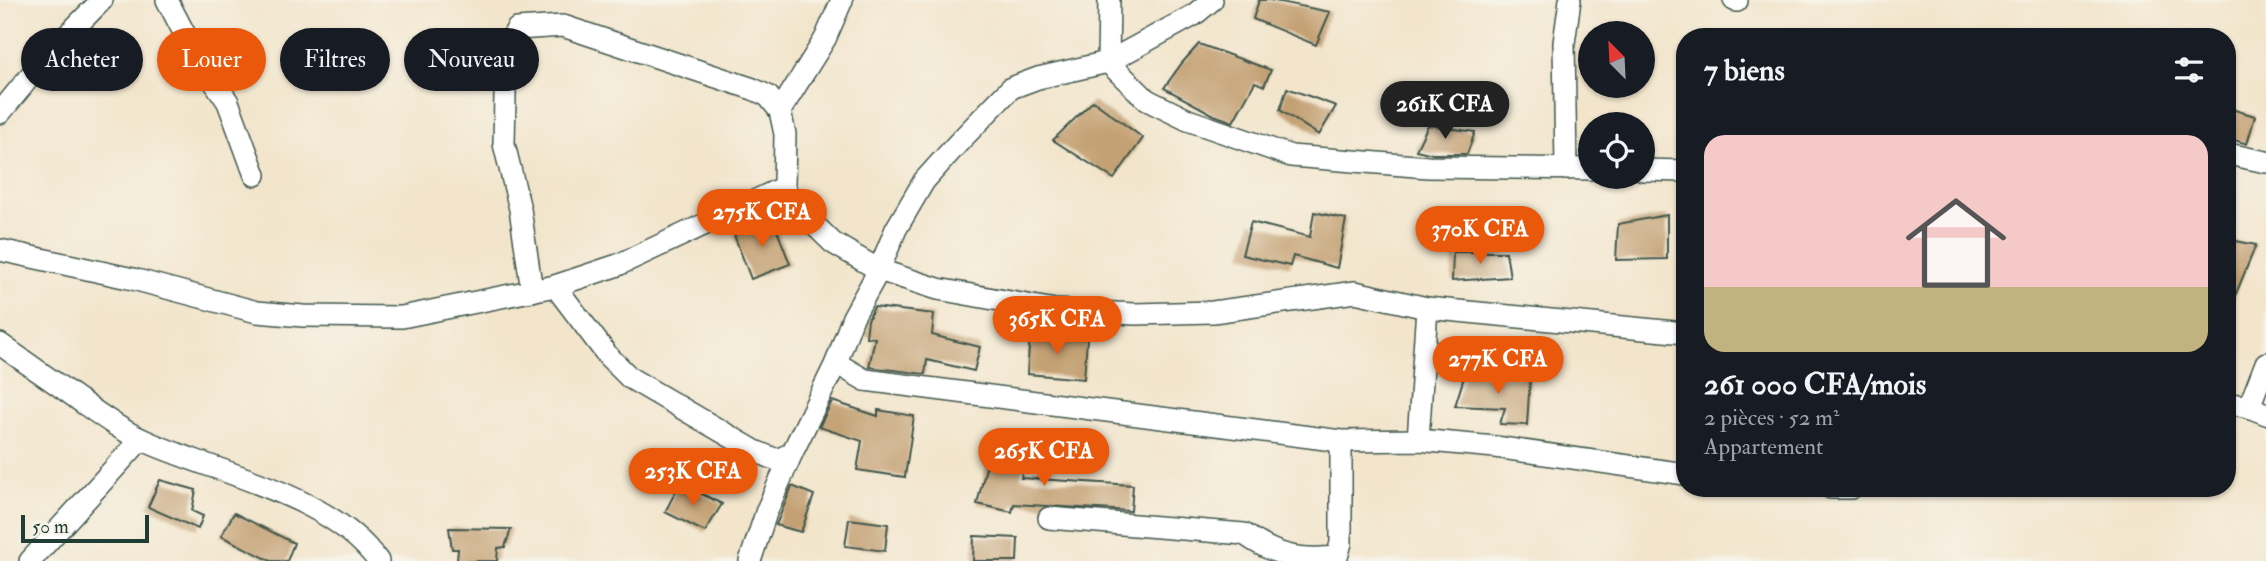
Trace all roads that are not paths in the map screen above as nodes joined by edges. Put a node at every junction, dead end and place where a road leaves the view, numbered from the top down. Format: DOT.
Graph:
graph roads {
  1 [pos="102,0"];
  2 [pos="167,0"];
  3 [pos="842,0"];
  4 [pos="1110,0"];
  5 [pos="1212,0"];
  6 [pos="1570,0"];
  7 [pos="1108,62"];
  8 [pos="780,111"];
  9 [pos="0,113"];
  10 [pos="2236,155"];
  11 [pos="2266,162"];
  12 [pos="1566,169"];
  13 [pos="1578,169"];
  14 [pos="1655,170"];
  15 [pos="1676,171"];
  16 [pos="255,175"];
  17 [pos="785,187"];
  18 [pos="0,250"];
  19 [pos="879,270"];
  20 [pos="555,286"];
  21 [pos="532,291"];
  22 [pos="1427,308"];
  23 [pos="1676,332"];
  24 [pos="0,344"];
  25 [pos="836,363"];
  26 [pos="2266,363"];
  27 [pos="2236,405"];
  28 [pos="2258,411"];
  29 [pos="141,439"];
  30 [pos="1341,440"];
  31 [pos="1418,440"];
  32 [pos="792,453"];
  33 [pos="1676,473"];
  34 [pos="1049,518"];
  35 [pos="30,561"];
  36 [pos="379,561"];
  37 [pos="750,561"];
  1 -- 9 [label="street"];
  2 -- 16 [label="street"];
  3 -- 8 [label="street"];
  4 -- 7 [label="street"];
  5 -- 7 [label="street"];
  6 -- 12 [label="street"];
  7 -- 12 [label="street"];
  7 -- 19 [label="street"];
  8 -- 17 [label="street"];
  8 -- 21 [label="street"];
  10 -- 11 [label="street"];
  12 -- 13 [label="street"];
  14 -- 15 [label="street"];
  17 -- 19 [label="street"];
  17 -- 20 [label="street"];
  18 -- 21 [label="street"];
  19 -- 22 [label="street"];
  19 -- 25 [label="street"];
  20 -- 21 [label="street"];
  20 -- 32 [label="street"];
  22 -- 23 [label="street"];
  22 -- 31 [label="street"];
  24 -- 29 [label="street"];
  25 -- 30 [label="street"];
  25 -- 32 [label="street"];
  26 -- 28 [label="street"];
  27 -- 28 [label="street"];
  29 -- 35 [label="street"];
  29 -- 36 [label="street"];
  30 -- 31 [label="street"];
  30 -- 34 [label="street"];
  31 -- 33 [label="street"];
  32 -- 37 [label="street"];
}
